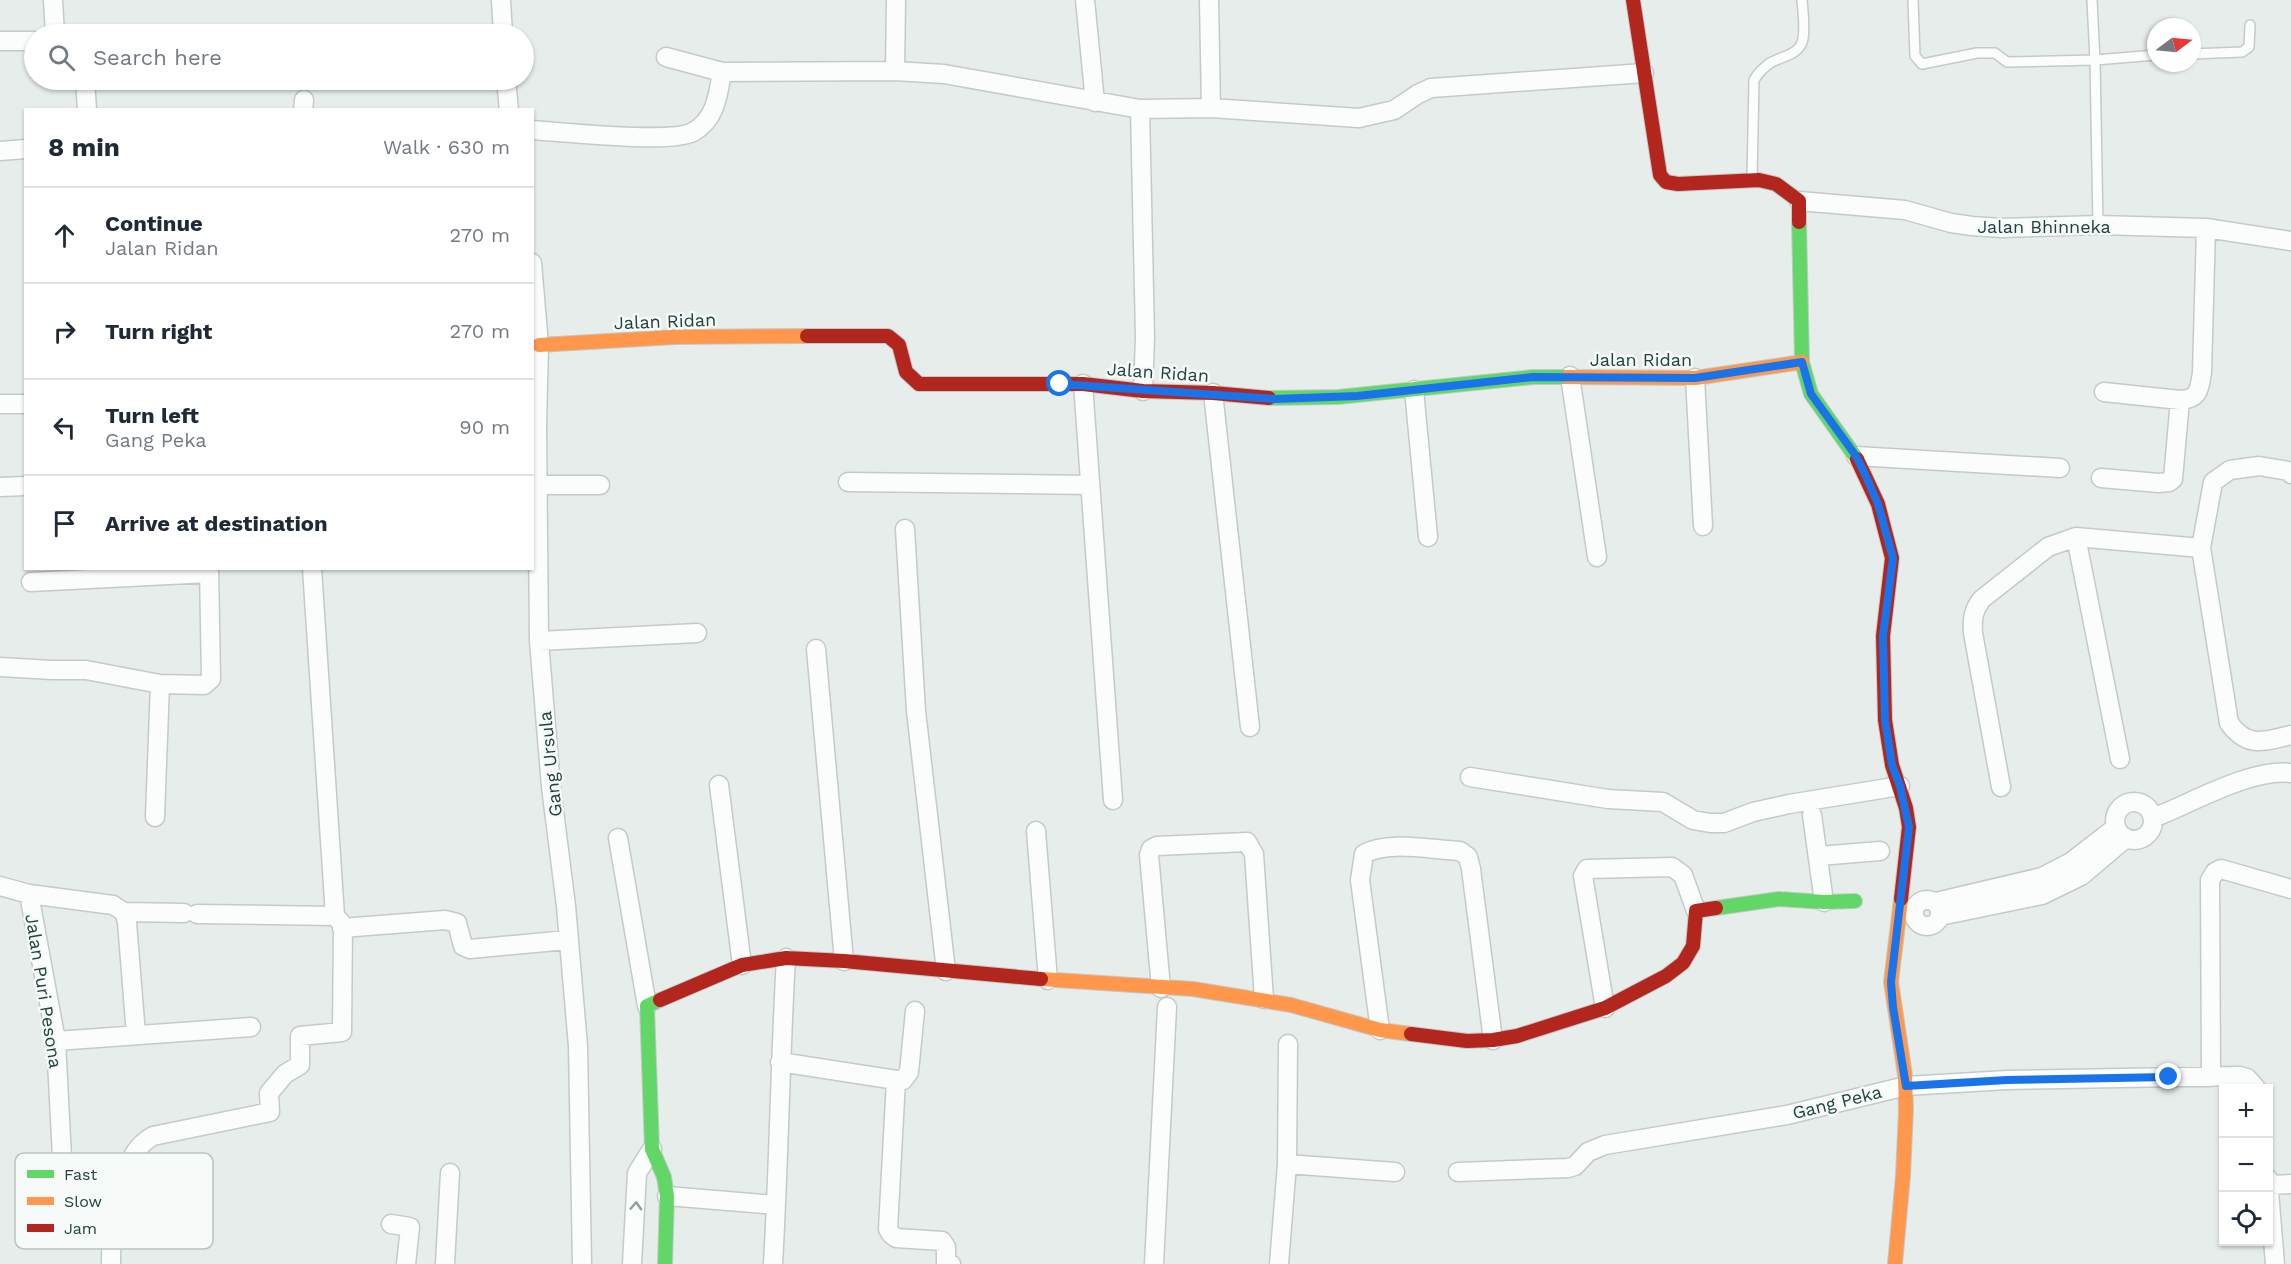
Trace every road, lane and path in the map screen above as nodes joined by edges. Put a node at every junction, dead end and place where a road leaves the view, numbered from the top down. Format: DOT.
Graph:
graph roads {
  1 [pos="53,0"];
  2 [pos="501,0"];
  3 [pos="896,0"];
  4 [pos="1085,0"];
  5 [pos="1209,0"];
  6 [pos="1634,0"];
  7 [pos="1802,0"];
  8 [pos="1913,0"];
  9 [pos="2092,0"];
  10 [pos="54,24"];
  11 [pos="502,24"];
  12 [pos="2250,25"];
  13 [pos="0,41"];
  14 [pos="24,41"];
  15 [pos="2201,54"];
  16 [pos="2147,56"];
  17 [pos="666,57"];
  18 [pos="2095,60"];
  19 [pos="896,71"];
  20 [pos="722,72"];
  21 [pos="1644,73"];
  22 [pos="86,90"];
  23 [pos="507,90"];
  24 [pos="1095,102"];
  25 [pos="87,108"];
  26 [pos="509,108"];
  27 [pos="1210,108"];
  28 [pos="1140,109"];
  29 [pos="534,130"];
  30 [pos="24,149"];
  31 [pos="0,151"];
  32 [pos="1752,180"];
  33 [pos="1799,201"];
  34 [pos="2098,225"];
  35 [pos="2206,228"];
  36 [pos="2291,241"];
  37 [pos="534,291"];
  38 [pos="539,345"];
  39 [pos="1802,362"];
  40 [pos="1570,376"];
  41 [pos="1695,378"];
  42 [pos="1083,384"];
  43 [pos="1414,390"];
  44 [pos="1143,391"];
  45 [pos="2104,392"];
  46 [pos="1213,393"];
  47 [pos="2180,400"];
  48 [pos="0,404"];
  49 [pos="24,404"];
  50 [pos="535,425"];
  51 [pos="1856,456"];
  52 [pos="2060,468"];
  53 [pos="2291,474"];
  54 [pos="2101,477"];
  55 [pos="848,482"];
  56 [pos="538,485"];
  57 [pos="600,485"];
  58 [pos="1090,485"];
  59 [pos="24,486"];
  60 [pos="0,487"];
  61 [pos="1703,526"];
  62 [pos="905,529"];
  63 [pos="1428,537"];
  64 [pos="2076,537"];
  65 [pos="2201,548"];
  66 [pos="1597,557"];
  67 [pos="312,570"];
  68 [pos="209,571"];
  69 [pos="31,582"];
  70 [pos="697,633"];
  71 [pos="539,641"];
  72 [pos="816,649"];
  73 [pos="0,667"];
  74 [pos="160,684"];
  75 [pos="1250,727"];
  76 [pos="2291,735"];
  77 [pos="2120,759"];
  78 [pos="2291,774"];
  79 [pos="1470,777"];
  80 [pos="719,785"];
  81 [pos="1900,786"];
  82 [pos="2001,788"];
  83 [pos="1113,800"];
  84 [pos="1812,815"];
  85 [pos="155,817"];
  86 [pos="2153,818"];
  87 [pos="1036,831"];
  88 [pos="2121,832"];
  89 [pos="618,838"];
  90 [pos="1880,851"];
  91 [pos="1819,856"];
  92 [pos="0,886"];
  93 [pos="2291,889"];
  94 [pos="29,894"];
  95 [pos="1855,901"];
  96 [pos="1824,902"];
  97 [pos="1906,910"];
  98 [pos="1696,911"];
  99 [pos="124,912"];
  100 [pos="338,922"];
  101 [pos="567,940"];
  102 [pos="786,958"];
  103 [pos="844,961"];
  104 [pos="742,965"];
  105 [pos="946,971"];
  106 [pos="1048,980"];
  107 [pos="1161,988"];
  108 [pos="1264,999"];
  109 [pos="646,1006"];
  110 [pos="1167,1007"];
  111 [pos="1605,1008"];
  112 [pos="915,1011"];
  113 [pos="251,1027"];
  114 [pos="1380,1030"];
  115 [pos="136,1035"];
  116 [pos="1493,1040"];
  117 [pos="56,1041"];
  118 [pos="1288,1044"];
  119 [pos="780,1062"];
  120 [pos="2211,1077"];
  121 [pos="896,1080"];
  122 [pos="2252,1084"];
  123 [pos="1906,1086"];
  124 [pos="652,1149"];
  125 [pos="62,1153"];
  126 [pos="133,1153"];
  127 [pos="1287,1164"];
  128 [pos="1395,1172"];
  129 [pos="1458,1172"];
  130 [pos="450,1173"];
  131 [pos="2291,1184"];
  132 [pos="2273,1185"];
  133 [pos="2270,1192"];
  134 [pos="667,1196"];
  135 [pos="776,1205"];
  136 [pos="391,1224"];
  137 [pos="111,1249"];
  138 [pos="111,1264"];
  139 [pos="406,1264"];
  140 [pos="445,1264"];
  141 [pos="582,1264"];
  142 [pos="632,1264"];
  143 [pos="665,1264"];
  144 [pos="772,1264"];
  145 [pos="951,1264"];
  146 [pos="1154,1264"];
  147 [pos="1279,1264"];
  148 [pos="1895,1264"];
  149 [pos="2275,1264"];
  1 -- 10 [label="street"];
  2 -- 11 [label="street"];
  3 -- 19 [label="street"];
  4 -- 24 [label="street"];
  5 -- 27 [label="street"];
  6 -- 21 [label="street"];
  7 -- 32 [label="lane"];
  8 -- 18 [label="lane"];
  9 -- 18 [label="lane"];
  12 -- 15 [label="lane"];
  13 -- 14 [label="street"];
  16 -- 18 [label="lane"];
  17 -- 20 [label="street"];
  18 -- 34 [label="lane"];
  19 -- 20 [label="street"];
  19 -- 24 [label="street"];
  20 -- 29 [label="street"];
  21 -- 27 [label="street"];
  21 -- 32 [label="street"];
  22 -- 25 [label="street"];
  23 -- 26 [label="street"];
  24 -- 28 [label="street"];
  27 -- 28 [label="street"];
  28 -- 44 [label="street"];
  30 -- 31 [label="street"];
  32 -- 33 [label="street"];
  33 -- 34 [label="street, Jalan Bhinneka"];
  33 -- 39 [label="street"];
  34 -- 35 [label="street, Jalan Bhinneka"];
  35 -- 36 [label="street, Jalan Bhinneka"];
  35 -- 47 [label="street"];
  37 -- 38 [label="street, Gang Ursula"];
  38 -- 42 [label="street, Jalan Ridan"];
  38 -- 50 [label="street, Gang Ursula"];
  39 -- 41 [label="street, Jalan Ridan"];
  39 -- 51 [label="street"];
  40 -- 41 [label="street, Jalan Ridan"];
  40 -- 43 [label="street, Jalan Ridan"];
  40 -- 66 [label="street"];
  41 -- 61 [label="street"];
  42 -- 44 [label="street, Jalan Ridan"];
  42 -- 58 [label="street"];
  43 -- 46 [label="street, Jalan Ridan"];
  43 -- 63 [label="street"];
  44 -- 46 [label="street, Jalan Ridan"];
  45 -- 47 [label="street"];
  46 -- 75 [label="street"];
  47 -- 54 [label="street"];
  48 -- 49 [label="street"];
  50 -- 56 [label="street, Gang Ursula"];
  51 -- 52 [label="street"];
  51 -- 81 [label="street"];
  53 -- 65 [label="street"];
  55 -- 58 [label="street"];
  56 -- 57 [label="street"];
  56 -- 71 [label="street, Gang Ursula"];
  58 -- 83 [label="street"];
  59 -- 60 [label="street"];
  62 -- 105 [label="street"];
  64 -- 65 [label="street"];
  64 -- 77 [label="street"];
  64 -- 82 [label="street"];
  65 -- 76 [label="street"];
  67 -- 100 [label="street"];
  68 -- 69 [label="street"];
  68 -- 74 [label="street"];
  70 -- 71 [label="street"];
  71 -- 101 [label="street, Gang Ursula"];
  72 -- 103 [label="street"];
  73 -- 74 [label="street"];
  74 -- 85 [label="street"];
  78 -- 86 [label="street"];
  79 -- 81 [label="street"];
  80 -- 104 [label="street"];
  81 -- 97 [label="street"];
  84 -- 91 [label="street"];
  86 -- 88 [label="street"];
  86 -- 88 [label="street"];
  87 -- 106 [label="street"];
  88 -- 97 [label="street"];
  89 -- 109 [label="street"];
  90 -- 91 [label="street"];
  91 -- 96 [label="street"];
  92 -- 94 [label="street"];
  93 -- 120 [label="street"];
  94 -- 99 [label="street"];
  94 -- 117 [label="street, Jalan Puri Pesona"];
  95 -- 96 [label="street"];
  96 -- 98 [label="street"];
  97 -- 123 [label="street"];
  98 -- 111 [label="street"];
  98 -- 111 [label="street"];
  99 -- 100 [label="street"];
  99 -- 115 [label="street"];
  100 -- 101 [label="street"];
  100 -- 126 [label="street"];
  101 -- 141 [label="street, Gang Ursula"];
  102 -- 103 [label="street"];
  102 -- 104 [label="street"];
  102 -- 119 [label="street"];
  103 -- 105 [label="street"];
  104 -- 109 [label="street"];
  105 -- 106 [label="street"];
  106 -- 107 [label="street"];
  107 -- 108 [label="street"];
  107 -- 108 [label="street"];
  108 -- 114 [label="street"];
  109 -- 124 [label="street"];
  110 -- 146 [label="street"];
  111 -- 116 [label="street"];
  112 -- 121 [label="street"];
  113 -- 115 [label="street"];
  114 -- 116 [label="street"];
  114 -- 116 [label="street"];
  115 -- 117 [label="street"];
  117 -- 125 [label="street, Jalan Puri Pesona"];
  118 -- 127 [label="street"];
  119 -- 121 [label="street"];
  119 -- 135 [label="street"];
  120 -- 122 [label="street, Gang Peka"];
  120 -- 123 [label="street, Gang Peka"];
  121 -- 145 [label="street"];
  123 -- 129 [label="street, Gang Peka"];
  123 -- 148 [label="street"];
  124 -- 134 [label="street"];
  142 -- 124 [label="street, one-way"];
  127 -- 128 [label="street"];
  127 -- 147 [label="street"];
  130 -- 140 [label="street"];
  131 -- 132 [label="street"];
  133 -- 149 [label="street"];
  134 -- 135 [label="street"];
  134 -- 143 [label="street"];
  135 -- 144 [label="street"];
  136 -- 139 [label="street"];
  137 -- 138 [label="street"];
}
